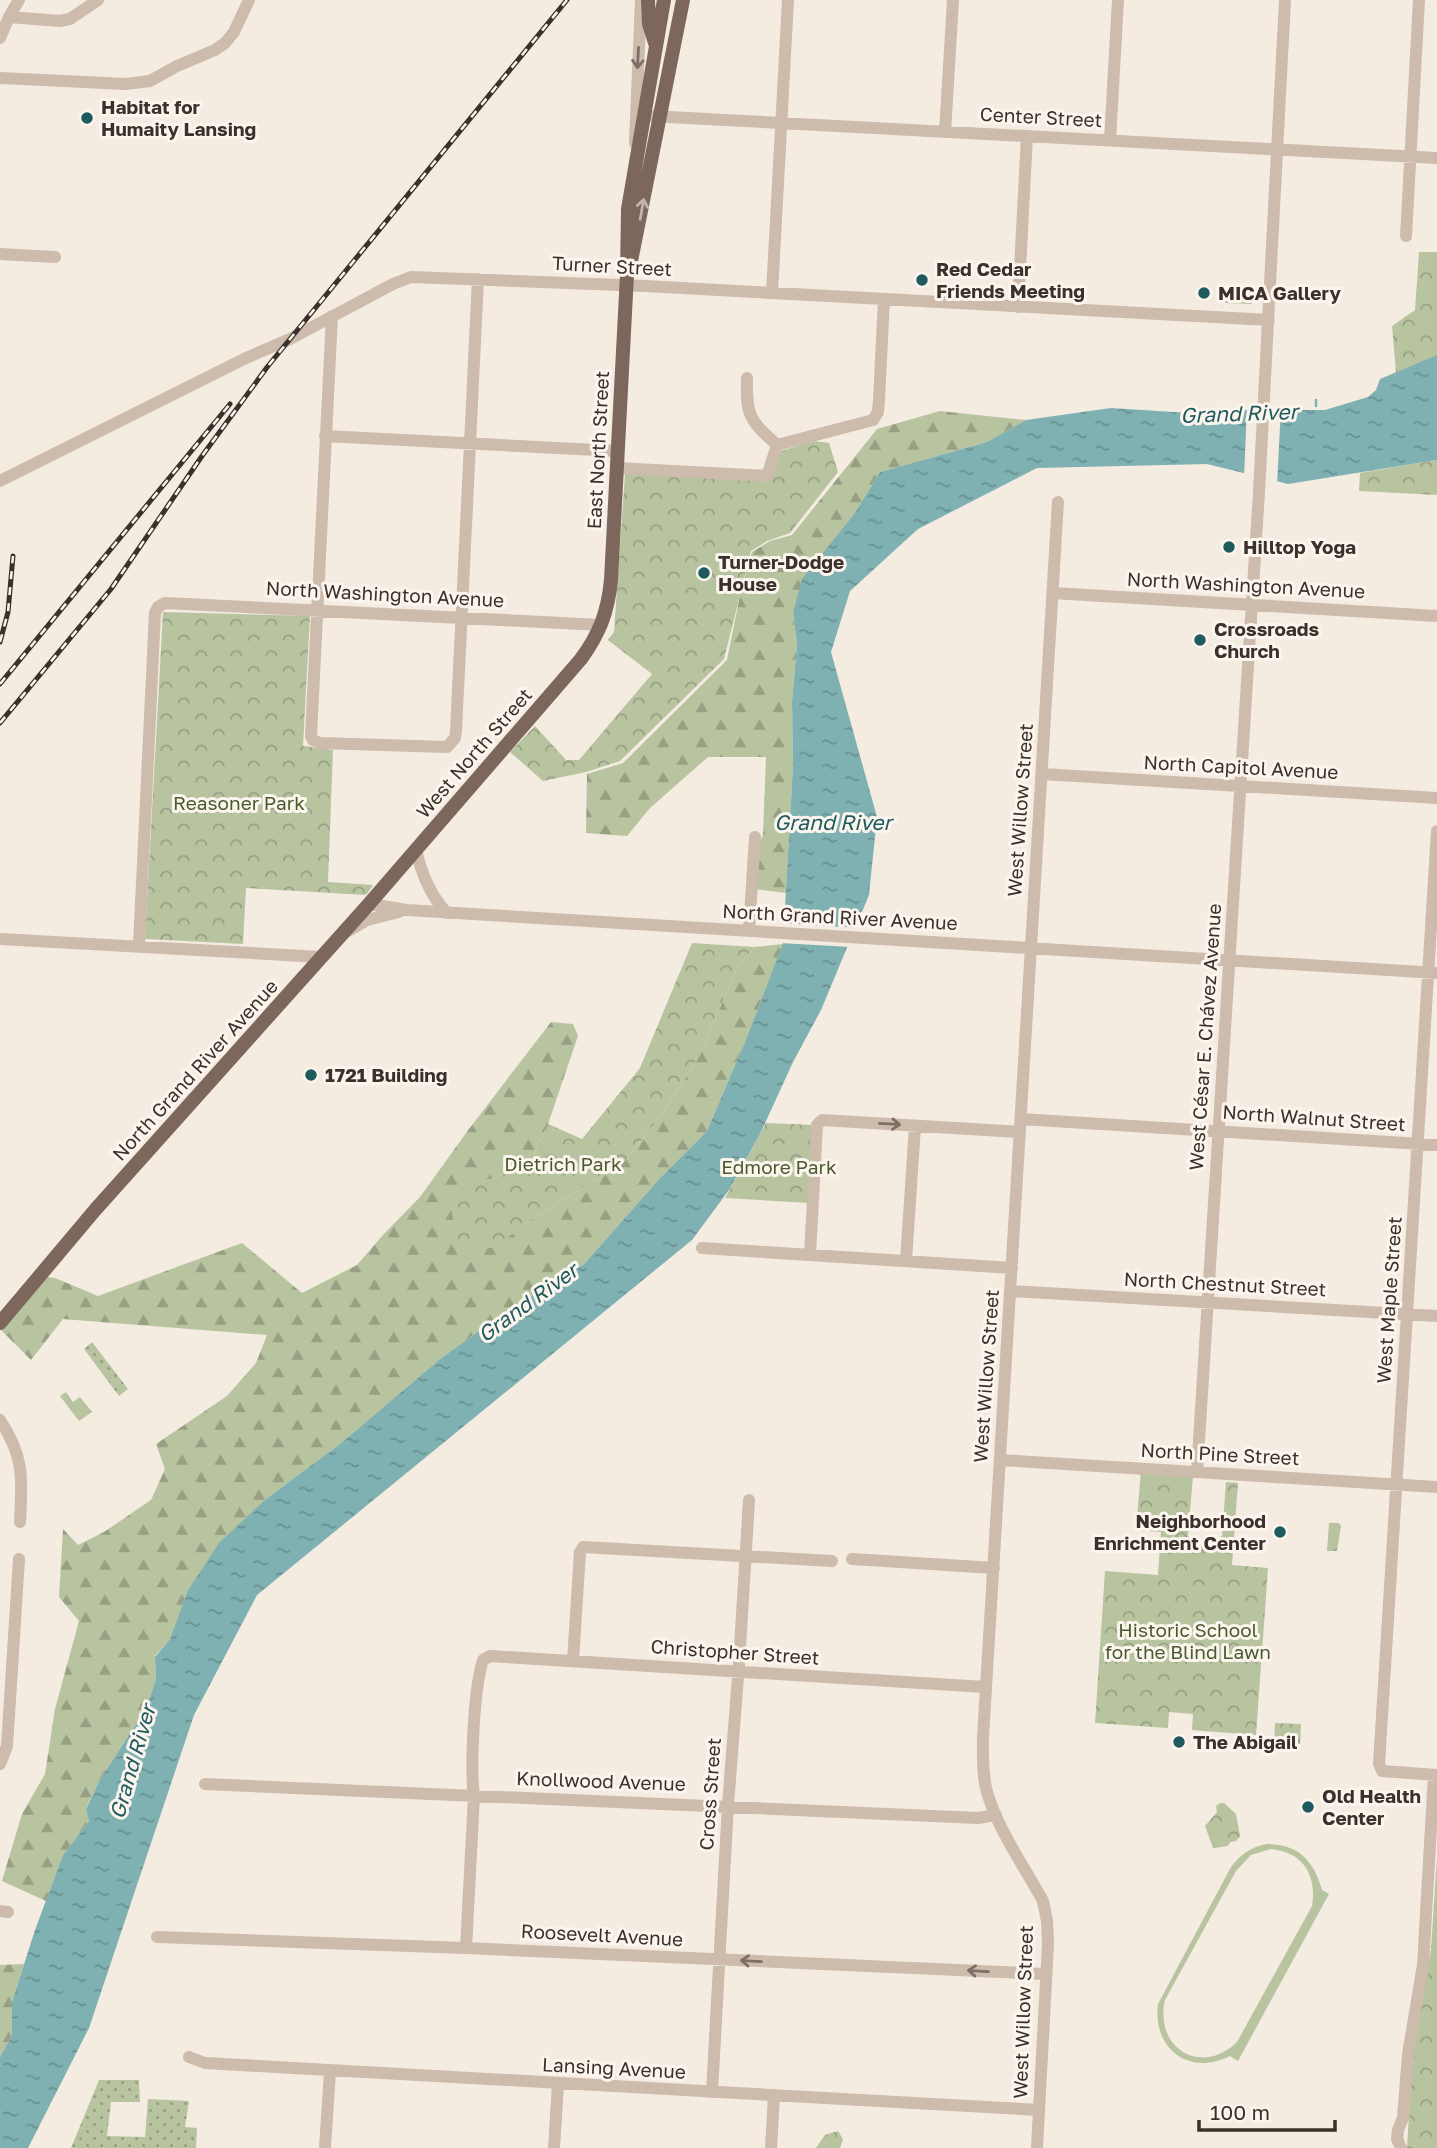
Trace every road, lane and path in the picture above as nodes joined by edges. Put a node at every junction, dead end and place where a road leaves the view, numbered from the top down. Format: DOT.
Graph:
graph roads {
  1 [pos="19,0"];
  2 [pos="98,0"];
  3 [pos="249,0"];
  4 [pos="641,0"];
  5 [pos="648,0"];
  6 [pos="664,0"];
  7 [pos="683,0"];
  8 [pos="788,0"];
  9 [pos="953,0"];
  10 [pos="1118,0"];
  11 [pos="1285,0"];
  12 [pos="1419,0"];
  13 [pos="9,17"];
  14 [pos="0,38"];
  15 [pos="656,44"];
  16 [pos="0,78"];
  17 [pos="660,113"];
  18 [pos="643,116"];
  19 [pos="781,123"];
  20 [pos="945,132"];
  21 [pos="1027,136"];
  22 [pos="1110,140"];
  23 [pos="1278,149"];
  24 [pos="1411,156"];
  25 [pos="1437,158"];
  26 [pos="634,169"];
  27 [pos="1406,236"];
  28 [pos="0,254"];
  29 [pos="55,257"];
  30 [pos="478,279"];
  31 [pos="627,281"];
  32 [pos="772,293"];
  33 [pos="884,299"];
  34 [pos="1018,307"];
  35 [pos="332,316"];
  36 [pos="1269,320"];
  37 [pos="747,378"];
  38 [pos="325,436"];
  39 [pos="470,443"];
  40 [pos="777,445"];
  41 [pos="617,451"];
  42 [pos="616,468"];
  43 [pos="0,481"];
  44 [pos="1058,502"];
  45 [pos="1053,593"];
  46 [pos="1251,605"];
  47 [pos="317,610"];
  48 [pos="1437,616"];
  49 [pos="461,617"];
  50 [pos="602,625"];
  51 [pos="1042,774"];
  52 [pos="1241,786"];
  53 [pos="1437,798"];
  54 [pos="1437,831"];
  55 [pos="755,837"];
  56 [pos="416,849"];
  57 [pos="369,904"];
  58 [pos="407,911"];
  59 [pos="447,913"];
  60 [pos="755,931"];
  61 [pos="341,935"];
  62 [pos="0,939"];
  63 [pos="139,945"];
  64 [pos="1031,948"];
  65 [pos="321,957"];
  66 [pos="1230,960"];
  67 [pos="1432,972"];
  68 [pos="915,1126"];
  69 [pos="1021,1126"];
  70 [pos="1218,1131"];
  71 [pos="1418,1144"];
  72 [pos="1437,1145"];
  73 [pos="702,1248"];
  74 [pos="810,1255"];
  75 [pos="906,1261"];
  76 [pos="1012,1268"];
  77 [pos="1011,1291"];
  78 [pos="1207,1302"];
  79 [pos="1408,1314"];
  80 [pos="1437,1316"];
  81 [pos="0,1323"];
  82 [pos="0,1420"];
  83 [pos="1000,1460"];
  84 [pos="1197,1472"];
  85 [pos="1397,1484"];
  86 [pos="1437,1487"];
  87 [pos="749,1500"];
  88 [pos="20,1522"];
  89 [pos="746,1556"];
  90 [pos="19,1559"];
  91 [pos="852,1559"];
  92 [pos="832,1561"];
  93 [pos="994,1568"];
  94 [pos="0,1638"];
  95 [pos="14,1639"];
  96 [pos="573,1661"];
  97 [pos="739,1672"];
  98 [pos="985,1687"];
  99 [pos="0,1764"];
  100 [pos="1435,1775"];
  101 [pos="205,1784"];
  102 [pos="474,1796"];
  103 [pos="728,1805"];
  104 [pos="996,1815"];
  105 [pos="157,1937"];
  106 [pos="466,1948"];
  107 [pos="720,1959"];
  108 [pos="1046,1974"];
  109 [pos="190,2057"];
  110 [pos="330,2071"];
  111 [pos="558,2084"];
  112 [pos="712,2092"];
  113 [pos="774,2095"];
  114 [pos="1039,2110"];
  115 [pos="325,2148"];
  116 [pos="554,2148"];
  117 [pos="771,2148"];
  118 [pos="1037,2148"];
  119 [pos="1401,2148"];
  1 -- 13 [label="street"];
  2 -- 13 [label="street"];
  3 -- 16 [label="street"];
  4 -- 26 [label="street, East North Street, one-way"];
  5 -- 15 [label="main road"];
  6 -- 15 [label="main road"];
  7 -- 17 [label="main road"];
  8 -- 19 [label="street"];
  9 -- 20 [label="street"];
  10 -- 22 [label="street"];
  11 -- 23 [label="street, West César E. Chávez Avenue"];
  12 -- 24 [label="street"];
  13 -- 14 [label="street"];
  15 -- 17 [label="main road"];
  15 -- 18 [label="main road"];
  17 -- 18 [label="street, Center Street"];
  17 -- 19 [label="street, Center Street"];
  31 -- 17 [label="main road, East North Street, one-way"];
  18 -- 26 [label="main road"];
  19 -- 20 [label="street, Center Street"];
  19 -- 32 [label="street"];
  20 -- 21 [label="street, Center Street"];
  21 -- 22 [label="street, Center Street"];
  21 -- 34 [label="street"];
  22 -- 23 [label="street, Center Street"];
  23 -- 24 [label="street, Center Street"];
  23 -- 36 [label="street, West César E. Chávez Avenue"];
  24 -- 25 [label="street, Center Street"];
  24 -- 27 [label="street"];
  26 -- 31 [label="main road, East North Street"];
  28 -- 29 [label="street"];
  30 -- 31 [label="street, Turner Street"];
  30 -- 35 [label="street, Turner Street"];
  30 -- 39 [label="street"];
  31 -- 32 [label="street, Turner Street"];
  31 -- 41 [label="main road, East North Street"];
  32 -- 33 [label="street, Turner Street"];
  33 -- 34 [label="street, Turner Street"];
  33 -- 40 [label="street"];
  34 -- 36 [label="street, Turner Street"];
  35 -- 38 [label="street"];
  35 -- 43 [label="street, Turner Street"];
  36 -- 46 [label="street, West César E. Chávez Avenue"];
  37 -- 40 [label="street"];
  38 -- 39 [label="street"];
  38 -- 47 [label="street"];
  39 -- 41 [label="street"];
  39 -- 49 [label="street"];
  40 -- 42 [label="street"];
  41 -- 42 [label="main road, East North Street"];
  42 -- 50 [label="main road, East North Street"];
  44 -- 45 [label="street, West Willow Street"];
  45 -- 46 [label="street, North Washington Avenue"];
  45 -- 51 [label="street, West Willow Street"];
  46 -- 48 [label="street, North Washington Avenue"];
  46 -- 52 [label="street, West César E. Chávez Avenue"];
  47 -- 49 [label="street, North Washington Avenue"];
  47 -- 49 [label="street"];
  47 -- 63 [label="street, North Washington Avenue"];
  49 -- 50 [label="street, North Washington Avenue"];
  50 -- 56 [label="main road, West North Street"];
  51 -- 52 [label="street, North Capitol Avenue"];
  51 -- 64 [label="street, West Willow Street"];
  52 -- 53 [label="street, North Capitol Avenue"];
  52 -- 66 [label="street, West César E. Chávez Avenue"];
  54 -- 67 [label="street, West Maple Street"];
  55 -- 60 [label="street"];
  56 -- 57 [label="main road, West North Street"];
  56 -- 59 [label="street"];
  57 -- 58 [label="street, North Grand River Avenue"];
  57 -- 61 [label="main road, North Grand River Avenue"];
  58 -- 59 [label="street, North Grand River Avenue"];
  58 -- 61 [label="street"];
  59 -- 60 [label="street, North Grand River Avenue"];
  60 -- 64 [label="street, North Grand River Avenue"];
  61 -- 65 [label="main road, North Grand River Avenue"];
  62 -- 63 [label="street"];
  63 -- 65 [label="street"];
  64 -- 66 [label="street, North Grand River Avenue"];
  64 -- 69 [label="street, West Willow Street"];
  65 -- 81 [label="main road, North Grand River Avenue"];
  66 -- 67 [label="street, North Grand River Avenue"];
  66 -- 70 [label="street, West César E. Chávez Avenue"];
  67 -- 71 [label="street, West Maple Street"];
  68 -- 69 [label="street, North Walnut Street"];
  74 -- 68 [label="street, North Walnut Street, one-way"];
  68 -- 75 [label="street"];
  69 -- 70 [label="street, North Walnut Street"];
  69 -- 76 [label="street, West Willow Street"];
  70 -- 71 [label="street, North Walnut Street"];
  70 -- 78 [label="street, West César E. Chávez Avenue"];
  71 -- 72 [label="street, North Walnut Street"];
  71 -- 79 [label="street, West Maple Street"];
  73 -- 74 [label="street"];
  74 -- 75 [label="street"];
  75 -- 76 [label="street"];
  76 -- 77 [label="street, West Willow Street"];
  77 -- 78 [label="street, North Chestnut Street"];
  77 -- 83 [label="street, West Willow Street"];
  78 -- 79 [label="street, North Chestnut Street"];
  78 -- 84 [label="street, West César E. Chávez Avenue"];
  79 -- 80 [label="street, North Chestnut Street"];
  79 -- 85 [label="street, West Maple Street"];
  82 -- 88 [label="street"];
  83 -- 84 [label="street, North Pine Street"];
  83 -- 93 [label="street, West Willow Street"];
  84 -- 85 [label="street, North Pine Street"];
  85 -- 86 [label="street, North Pine Street"];
  85 -- 100 [label="street, West Maple Street"];
  87 -- 89 [label="street, Cross Street"];
  89 -- 92 [label="street"];
  89 -- 96 [label="street"];
  89 -- 97 [label="street, Cross Street"];
  90 -- 95 [label="street"];
  91 -- 93 [label="street"];
  93 -- 98 [label="street, West Willow Street"];
  94 -- 95 [label="street"];
  95 -- 99 [label="street"];
  96 -- 97 [label="street, Christopher Street"];
  96 -- 102 [label="street, Christopher Street"];
  97 -- 98 [label="street, Christopher Street"];
  97 -- 103 [label="street, Cross Street"];
  98 -- 104 [label="street, West Willow Street"];
  100 -- 119 [label="street"];
  101 -- 102 [label="street, Knollwood Avenue"];
  102 -- 103 [label="street, Knollwood Avenue"];
  102 -- 106 [label="street"];
  103 -- 104 [label="street, Knollwood Avenue"];
  103 -- 107 [label="street, Cross Street"];
  104 -- 108 [label="street, West Willow Street"];
  105 -- 106 [label="street, Roosevelt Avenue"];
  106 -- 107 [label="street, Roosevelt Avenue"];
  108 -- 107 [label="street, Roosevelt Avenue, one-way"];
  107 -- 112 [label="street, Cross Street"];
  108 -- 114 [label="street, West Willow Street"];
  109 -- 110 [label="street, Lansing Avenue"];
  110 -- 111 [label="street, Lansing Avenue"];
  110 -- 115 [label="street"];
  111 -- 112 [label="street, Lansing Avenue"];
  111 -- 116 [label="street"];
  112 -- 113 [label="street, Lansing Avenue"];
  113 -- 114 [label="street, Lansing Avenue"];
  113 -- 117 [label="street"];
  114 -- 118 [label="street, West Willow Street"];
}
